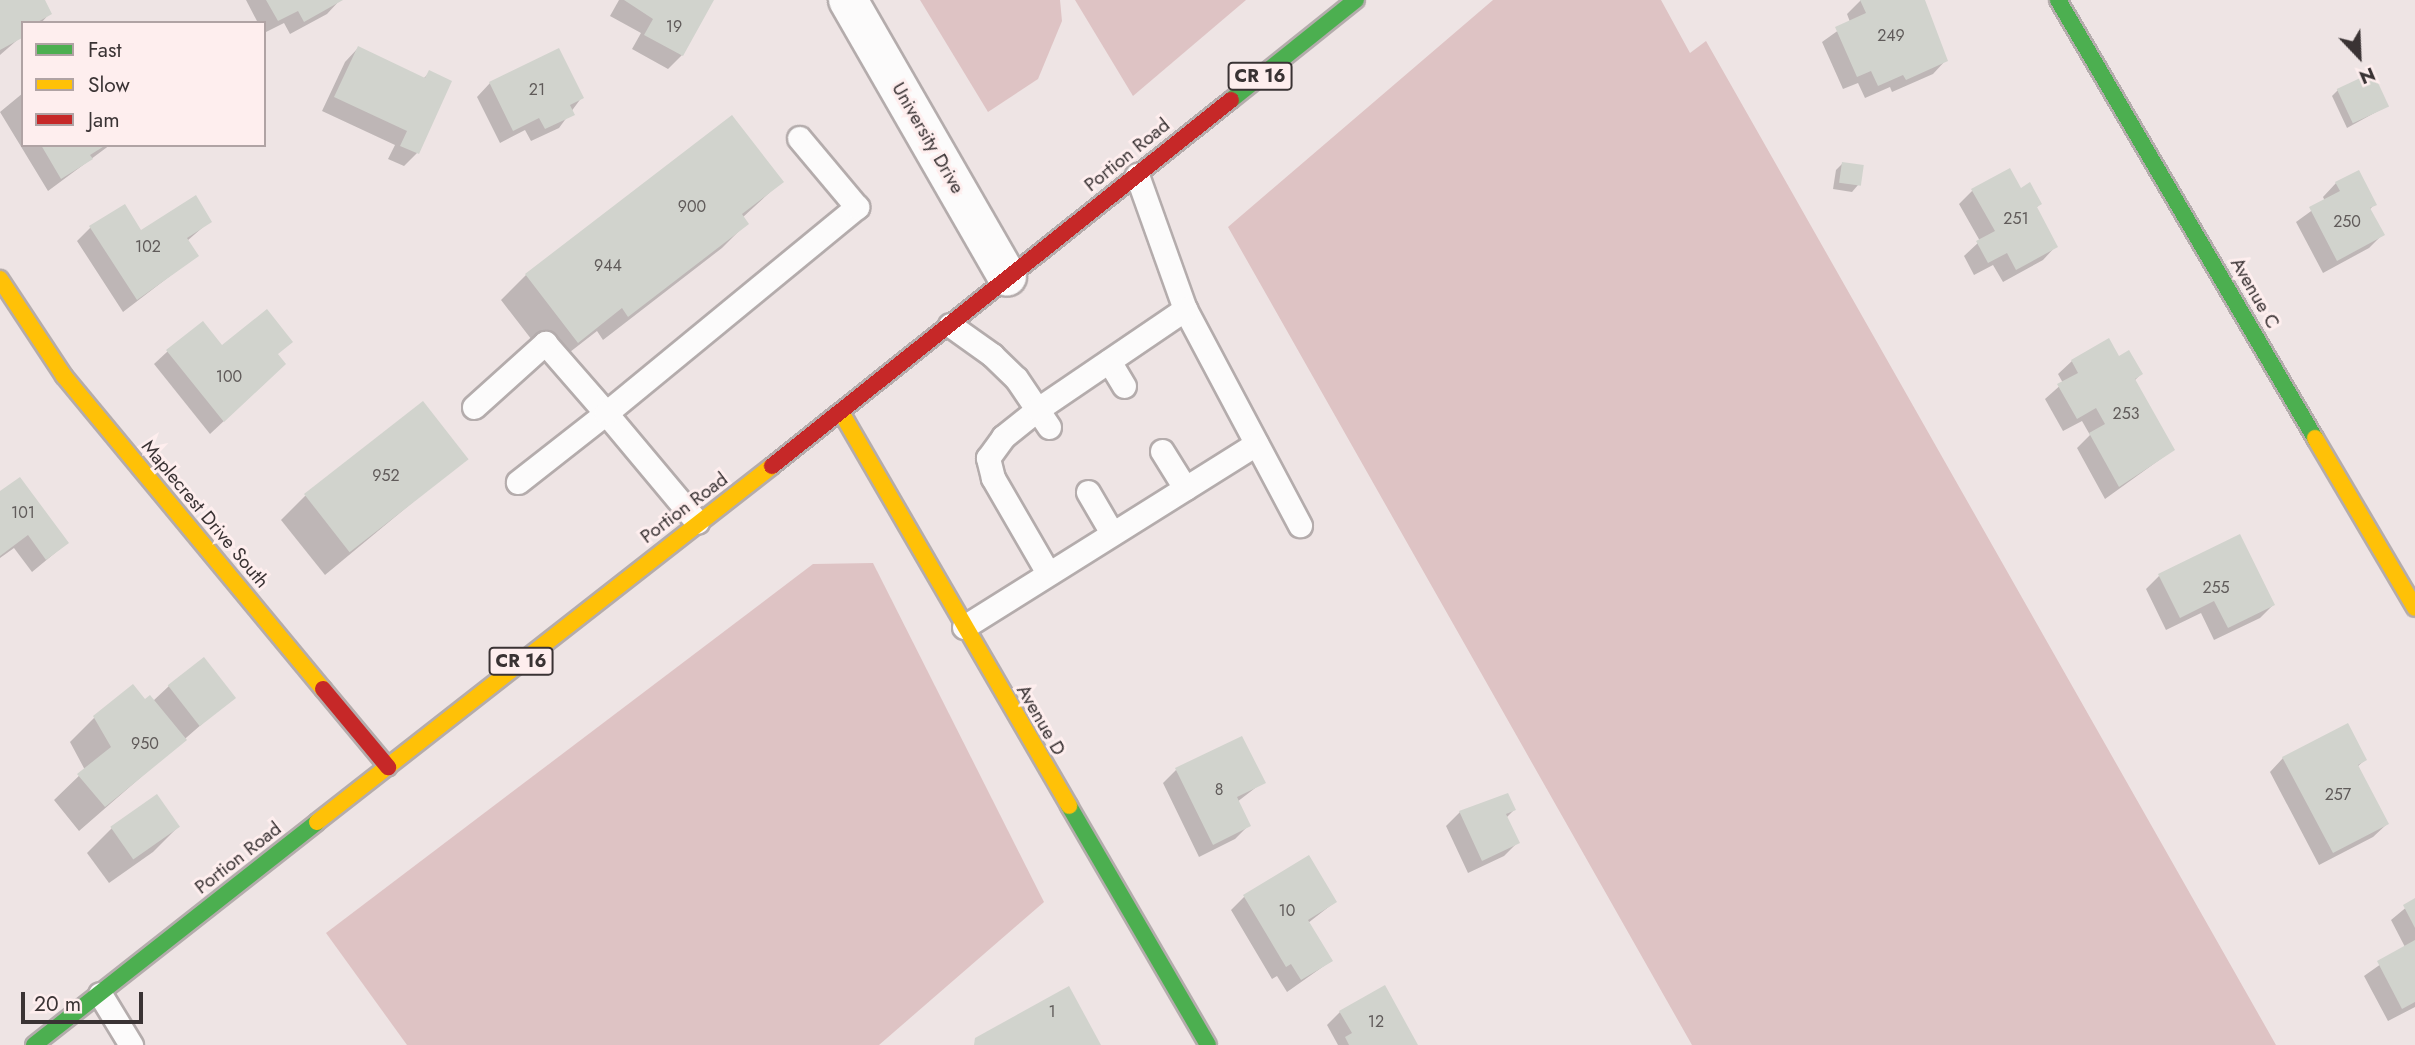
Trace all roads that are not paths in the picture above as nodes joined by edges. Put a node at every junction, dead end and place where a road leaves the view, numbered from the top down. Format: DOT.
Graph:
graph roads {
  1 [pos="848,0"];
  2 [pos="1356,0"];
  3 [pos="2058,0"];
  4 [pos="799,138"];
  5 [pos="1137,176"];
  6 [pos="1007,277"];
  7 [pos="0,279"];
  8 [pos="1185,309"];
  9 [pos="950,325"];
  10 [pos="1109,361"];
  11 [pos="1124,386"];
  12 [pos="474,407"];
  13 [pos="606,412"];
  14 [pos="842,414"];
  15 [pos="1043,418"];
  16 [pos="1256,444"];
  17 [pos="1163,451"];
  18 [pos="518,482"];
  19 [pos="1185,488"];
  20 [pos="1087,492"];
  21 [pos="697,522"];
  22 [pos="1300,525"];
  23 [pos="1112,533"];
  24 [pos="1048,573"];
  25 [pos="2415,608"];
  26 [pos="964,627"];
  27 [pos="388,767"];
  28 [pos="100,994"];
  29 [pos="34,1045"];
  30 [pos="131,1045"];
  31 [pos="1208,1045"];
  1 -- 6 [label="street, University Drive"];
  2 -- 5 [label="street, Portion Road / CR 16"];
  3 -- 25 [label="street, Avenue C"];
  4 -- 13 [label="lane"];
  5 -- 6 [label="street, Portion Road / CR 16"];
  5 -- 8 [label="lane"];
  6 -- 9 [label="street, Portion Road / CR 16"];
  7 -- 27 [label="street, Maplecrest Drive South"];
  8 -- 10 [label="lane"];
  8 -- 16 [label="lane"];
  9 -- 14 [label="street, Portion Road / CR 16"];
  9 -- 15 [label="lane"];
  10 -- 11 [label="lane"];
  10 -- 15 [label="lane"];
  12 -- 13 [label="lane"];
  13 -- 18 [label="lane"];
  13 -- 21 [label="lane"];
  14 -- 21 [label="street, Portion Road / CR 16"];
  14 -- 26 [label="street, Avenue D"];
  15 -- 24 [label="lane"];
  16 -- 19 [label="lane"];
  16 -- 22 [label="lane"];
  17 -- 19 [label="lane"];
  19 -- 23 [label="lane"];
  20 -- 23 [label="lane"];
  21 -- 27 [label="street, Portion Road / CR 16"];
  23 -- 24 [label="lane"];
  24 -- 26 [label="lane"];
  26 -- 31 [label="street, Avenue D"];
  27 -- 28 [label="street, Portion Road / CR 16"];
  28 -- 29 [label="street, Portion Road / CR 16"];
  28 -- 30 [label="lane"];
}
